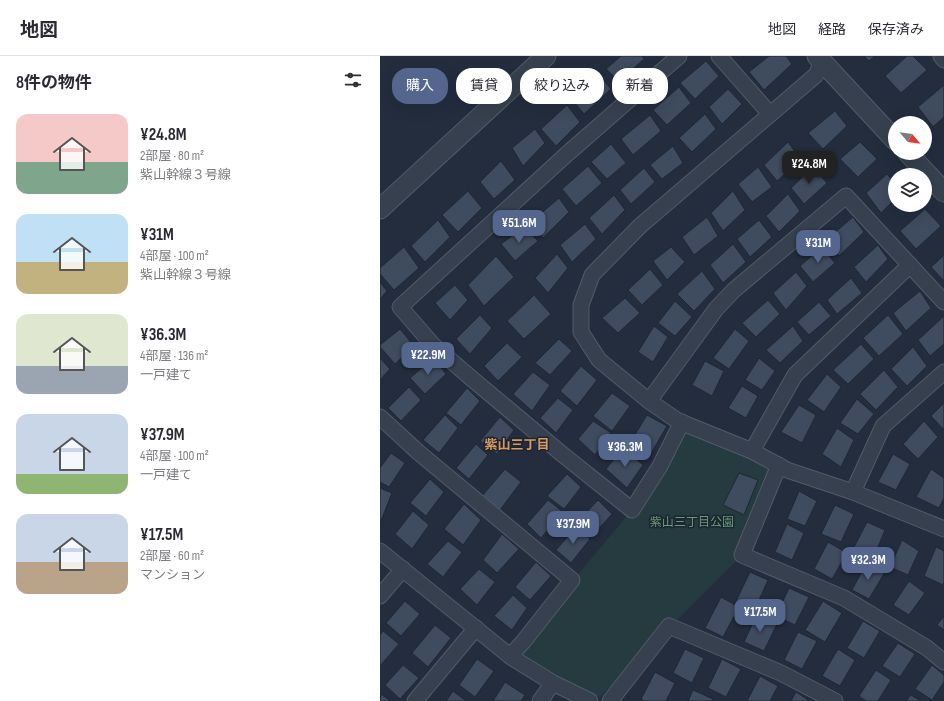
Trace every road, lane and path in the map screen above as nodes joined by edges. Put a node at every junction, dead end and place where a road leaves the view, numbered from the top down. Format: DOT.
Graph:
graph roads {
  1 [pos="546,56"];
  2 [pos="679,56"];
  3 [pos="719,56"];
  4 [pos="941,56"];
  5 [pos="820,59"];
  6 [pos="944,60"];
  7 [pos="770,114"];
  8 [pos="888,132"];
  9 [pos="914,160"];
  10 [pos="944,192"];
  11 [pos="380,209"];
  12 [pos="910,265"];
  13 [pos="944,302"];
  14 [pos="944,372"];
  15 [pos="649,402"];
  16 [pos="380,417"];
  17 [pos="682,422"];
  18 [pos="752,451"];
  19 [pos="778,466"];
  20 [pos="853,492"];
  21 [pos="944,529"];
  22 [pos="380,551"];
  23 [pos="403,568"];
  24 [pos="380,596"];
  25 [pos="476,628"];
  26 [pos="510,656"];
  27 [pos="944,662"];
  28 [pos="554,683"];
  29 [pos="416,701"];
  30 [pos="540,701"];
  31 [pos="590,701"];
  32 [pos="610,701"];
  33 [pos="835,701"];
  1 -- 11 [label="street"];
  2 -- 17 [label="street"];
  3 -- 7 [label="street"];
  4 -- 6 [label="street"];
  5 -- 7 [label="street"];
  5 -- 8 [label="street"];
  7 -- 15 [label="street"];
  9 -- 10 [label="street"];
  12 -- 13 [label="street"];
  12 -- 15 [label="street"];
  12 -- 18 [label="street"];
  14 -- 20 [label="street"];
  15 -- 17 [label="street"];
  16 -- 26 [label="street"];
  17 -- 18 [label="street"];
  18 -- 19 [label="street"];
  19 -- 20 [label="street"];
  19 -- 27 [label="street"];
  20 -- 21 [label="street"];
  22 -- 23 [label="street"];
  23 -- 24 [label="street"];
  23 -- 25 [label="street"];
  25 -- 26 [label="street"];
  25 -- 29 [label="street"];
  26 -- 28 [label="street"];
  28 -- 30 [label="street"];
  28 -- 31 [label="street"];
  32 -- 33 [label="street"];
}
